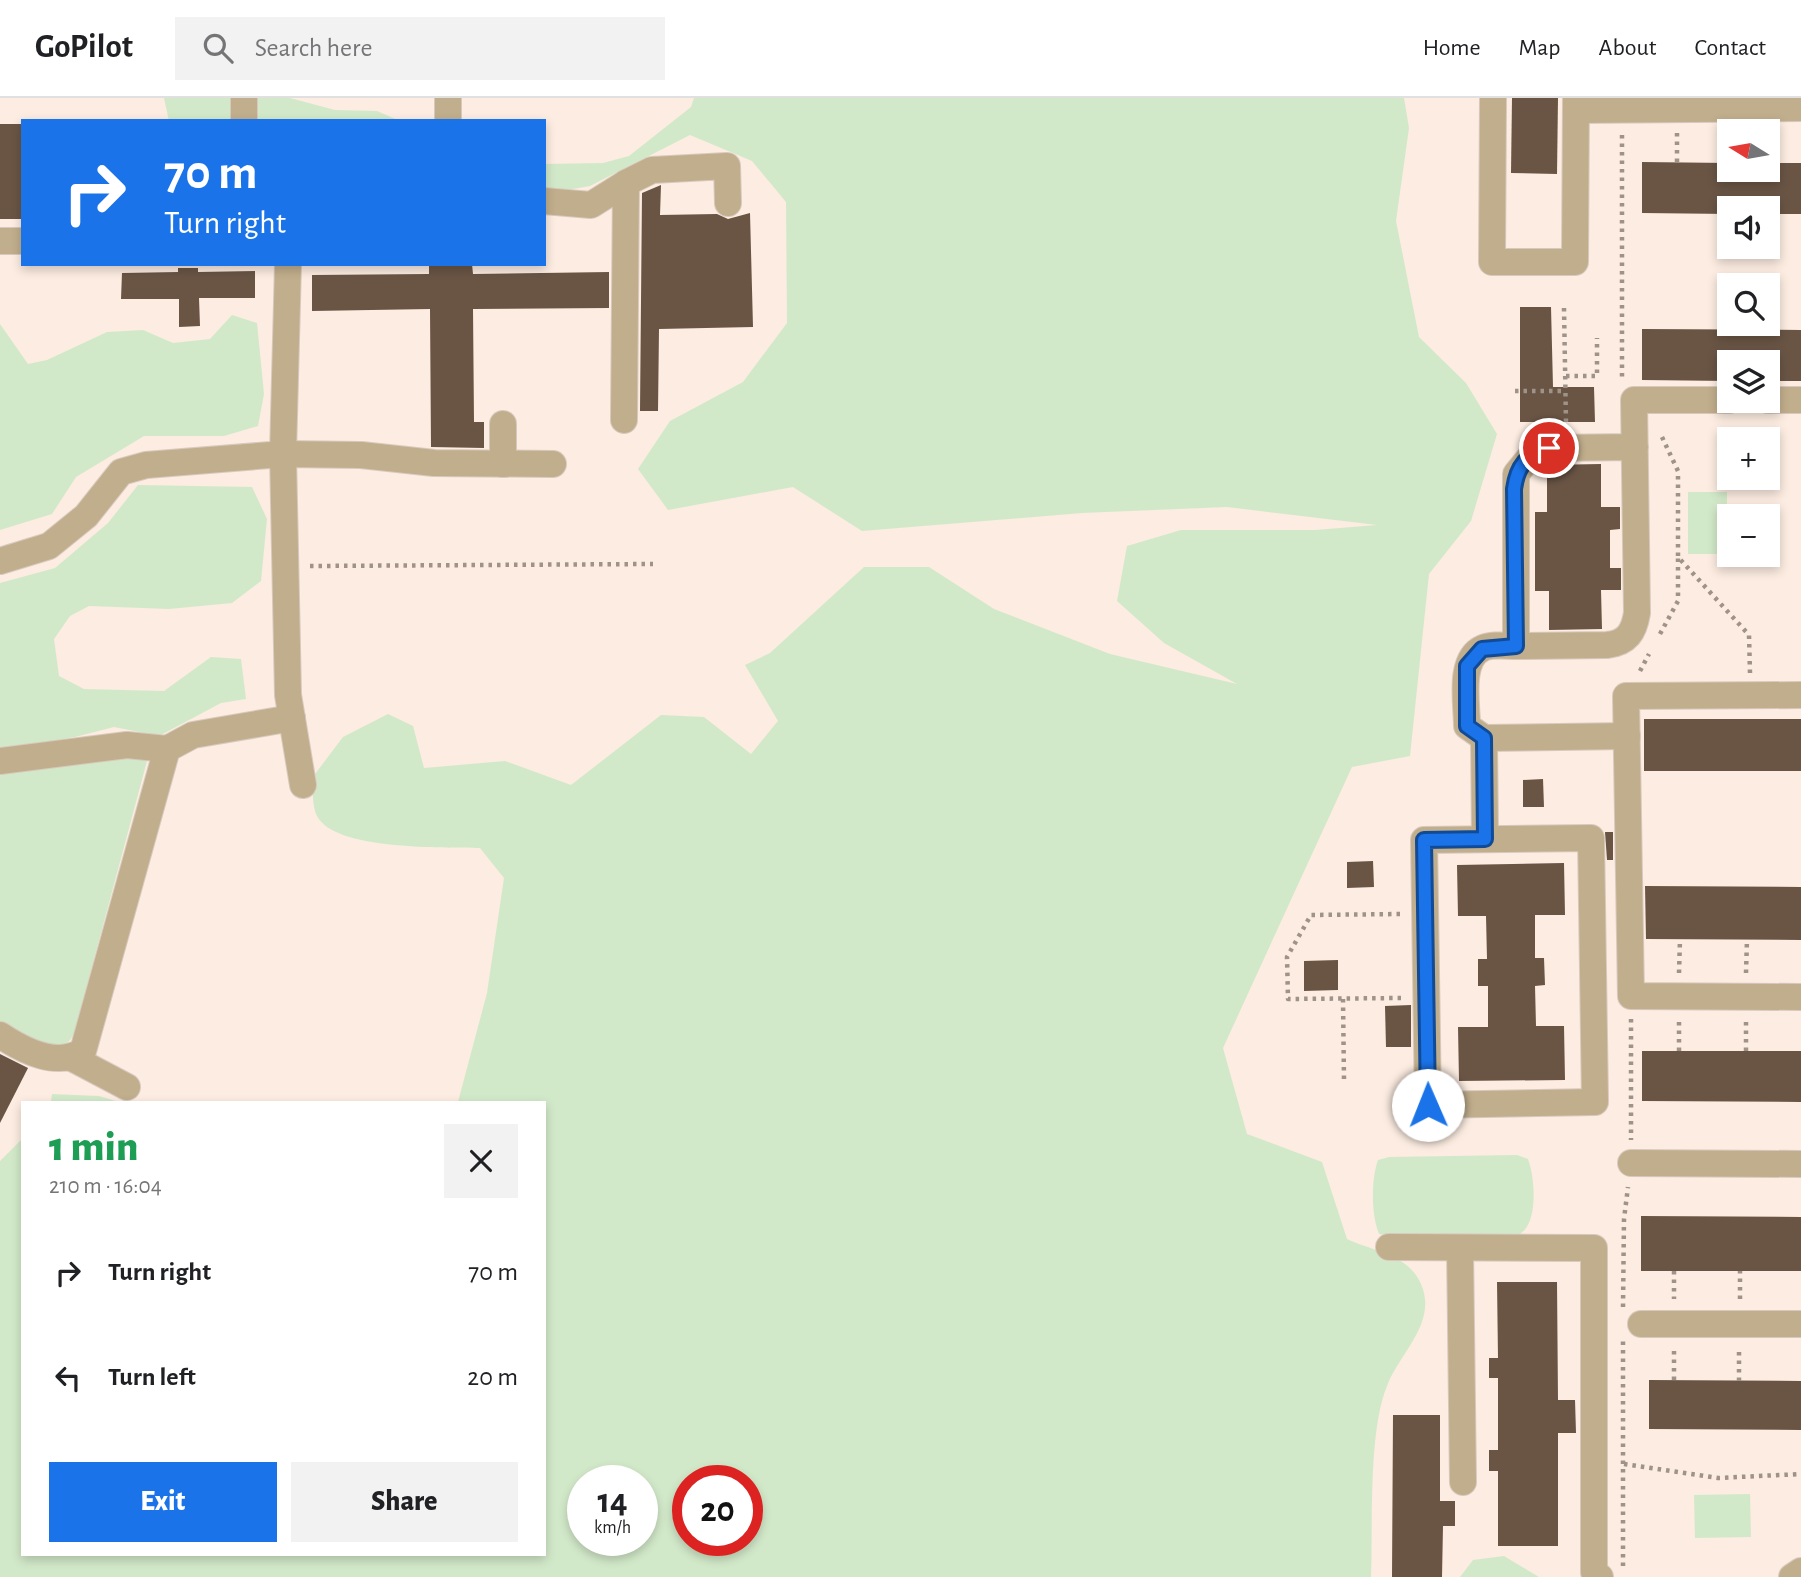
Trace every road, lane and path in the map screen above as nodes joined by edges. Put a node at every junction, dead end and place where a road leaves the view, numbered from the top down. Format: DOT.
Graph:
graph roads {
  1 [pos="244,98"];
  2 [pos="448,98"];
  3 [pos="1493,98"];
  4 [pos="1576,104"];
  5 [pos="1801,108"];
  6 [pos="1622,110"];
  7 [pos="244,119"];
  8 [pos="448,119"];
  9 [pos="626,183"];
  10 [pos="546,201"];
  11 [pos="728,203"];
  12 [pos="0,241"];
  13 [pos="21,241"];
  14 [pos="288,266"];
  15 [pos="1564,308"];
  16 [pos="1597,338"];
  17 [pos="1565,376"];
  18 [pos="1515,391"];
  19 [pos="1566,391"];
  20 [pos="1634,400"];
  21 [pos="1717,400"];
  22 [pos="1780,400"];
  23 [pos="1801,400"];
  24 [pos="624,420"];
  25 [pos="503,424"];
  26 [pos="1658,432"];
  27 [pos="1635,447"];
  28 [pos="1566,448"];
  29 [pos="283,454"];
  30 [pos="503,464"];
  31 [pos="553,464"];
  32 [pos="0,561"];
  33 [pos="653,564"];
  34 [pos="285,566"];
  35 [pos="1516,646"];
  36 [pos="1750,695"];
  37 [pos="1801,695"];
  38 [pos="292,718"];
  39 [pos="1628,736"];
  40 [pos="1484,738"];
  41 [pos="167,749"];
  42 [pos="0,761"];
  43 [pos="303,785"];
  44 [pos="1485,839"];
  45 [pos="1425,914"];
  46 [pos="1630,996"];
  47 [pos="1427,997"];
  48 [pos="1801,997"];
  49 [pos="1343,999"];
  50 [pos="0,1035"];
  51 [pos="72,1058"];
  52 [pos="1344,1080"];
  53 [pos="127,1087"];
  54 [pos="1631,1163"];
  55 [pos="1801,1164"];
  56 [pos="1388,1247"];
  57 [pos="1460,1248"];
  58 [pos="1629,1324"];
  59 [pos="1801,1324"];
  60 [pos="1624,1464"];
  61 [pos="1801,1474"];
  62 [pos="1462,1482"];
  63 [pos="1801,1571"];
  64 [pos="1594,1575"];
  65 [pos="1626,1577"];
  66 [pos="1792,1577"];
  1 -- 7 [label="street"];
  2 -- 8 [label="street"];
  3 -- 4 [label="street"];
  4 -- 6 [label="street"];
  5 -- 6 [label="street"];
  6 -- 20 [label="path"];
  9 -- 10 [label="street"];
  9 -- 11 [label="street"];
  9 -- 24 [label="street"];
  12 -- 13 [label="street"];
  14 -- 29 [label="street"];
  15 -- 17 [label="path"];
  16 -- 17 [label="path"];
  17 -- 19 [label="path"];
  18 -- 19 [label="path"];
  19 -- 28 [label="path"];
  20 -- 21 [label="street"];
  20 -- 27 [label="street"];
  22 -- 23 [label="street"];
  25 -- 30 [label="street"];
  26 -- 36 [label="path"];
  27 -- 28 [label="street"];
  27 -- 35 [label="street"];
  28 -- 35 [label="street"];
  29 -- 30 [label="street"];
  29 -- 32 [label="street"];
  29 -- 34 [label="street"];
  30 -- 31 [label="street"];
  33 -- 34 [label="path"];
  34 -- 38 [label="street"];
  35 -- 40 [label="street"];
  36 -- 37 [label="street"];
  36 -- 39 [label="street"];
  38 -- 41 [label="street"];
  38 -- 43 [label="street"];
  39 -- 40 [label="street"];
  39 -- 46 [label="street"];
  40 -- 44 [label="street"];
  41 -- 42 [label="street"];
  41 -- 51 [label="street"];
  44 -- 45 [label="street"];
  44 -- 47 [label="street"];
  45 -- 47 [label="street"];
  45 -- 49 [label="path"];
  46 -- 48 [label="street"];
  46 -- 54 [label="path"];
  47 -- 49 [label="path"];
  49 -- 52 [label="path"];
  50 -- 51 [label="street"];
  51 -- 53 [label="street"];
  54 -- 55 [label="street"];
  54 -- 58 [label="path"];
  56 -- 57 [label="street"];
  57 -- 62 [label="street"];
  57 -- 64 [label="street"];
  58 -- 59 [label="street"];
  58 -- 60 [label="path"];
  60 -- 61 [label="path"];
  60 -- 65 [label="path"];
  63 -- 66 [label="street"];
}
